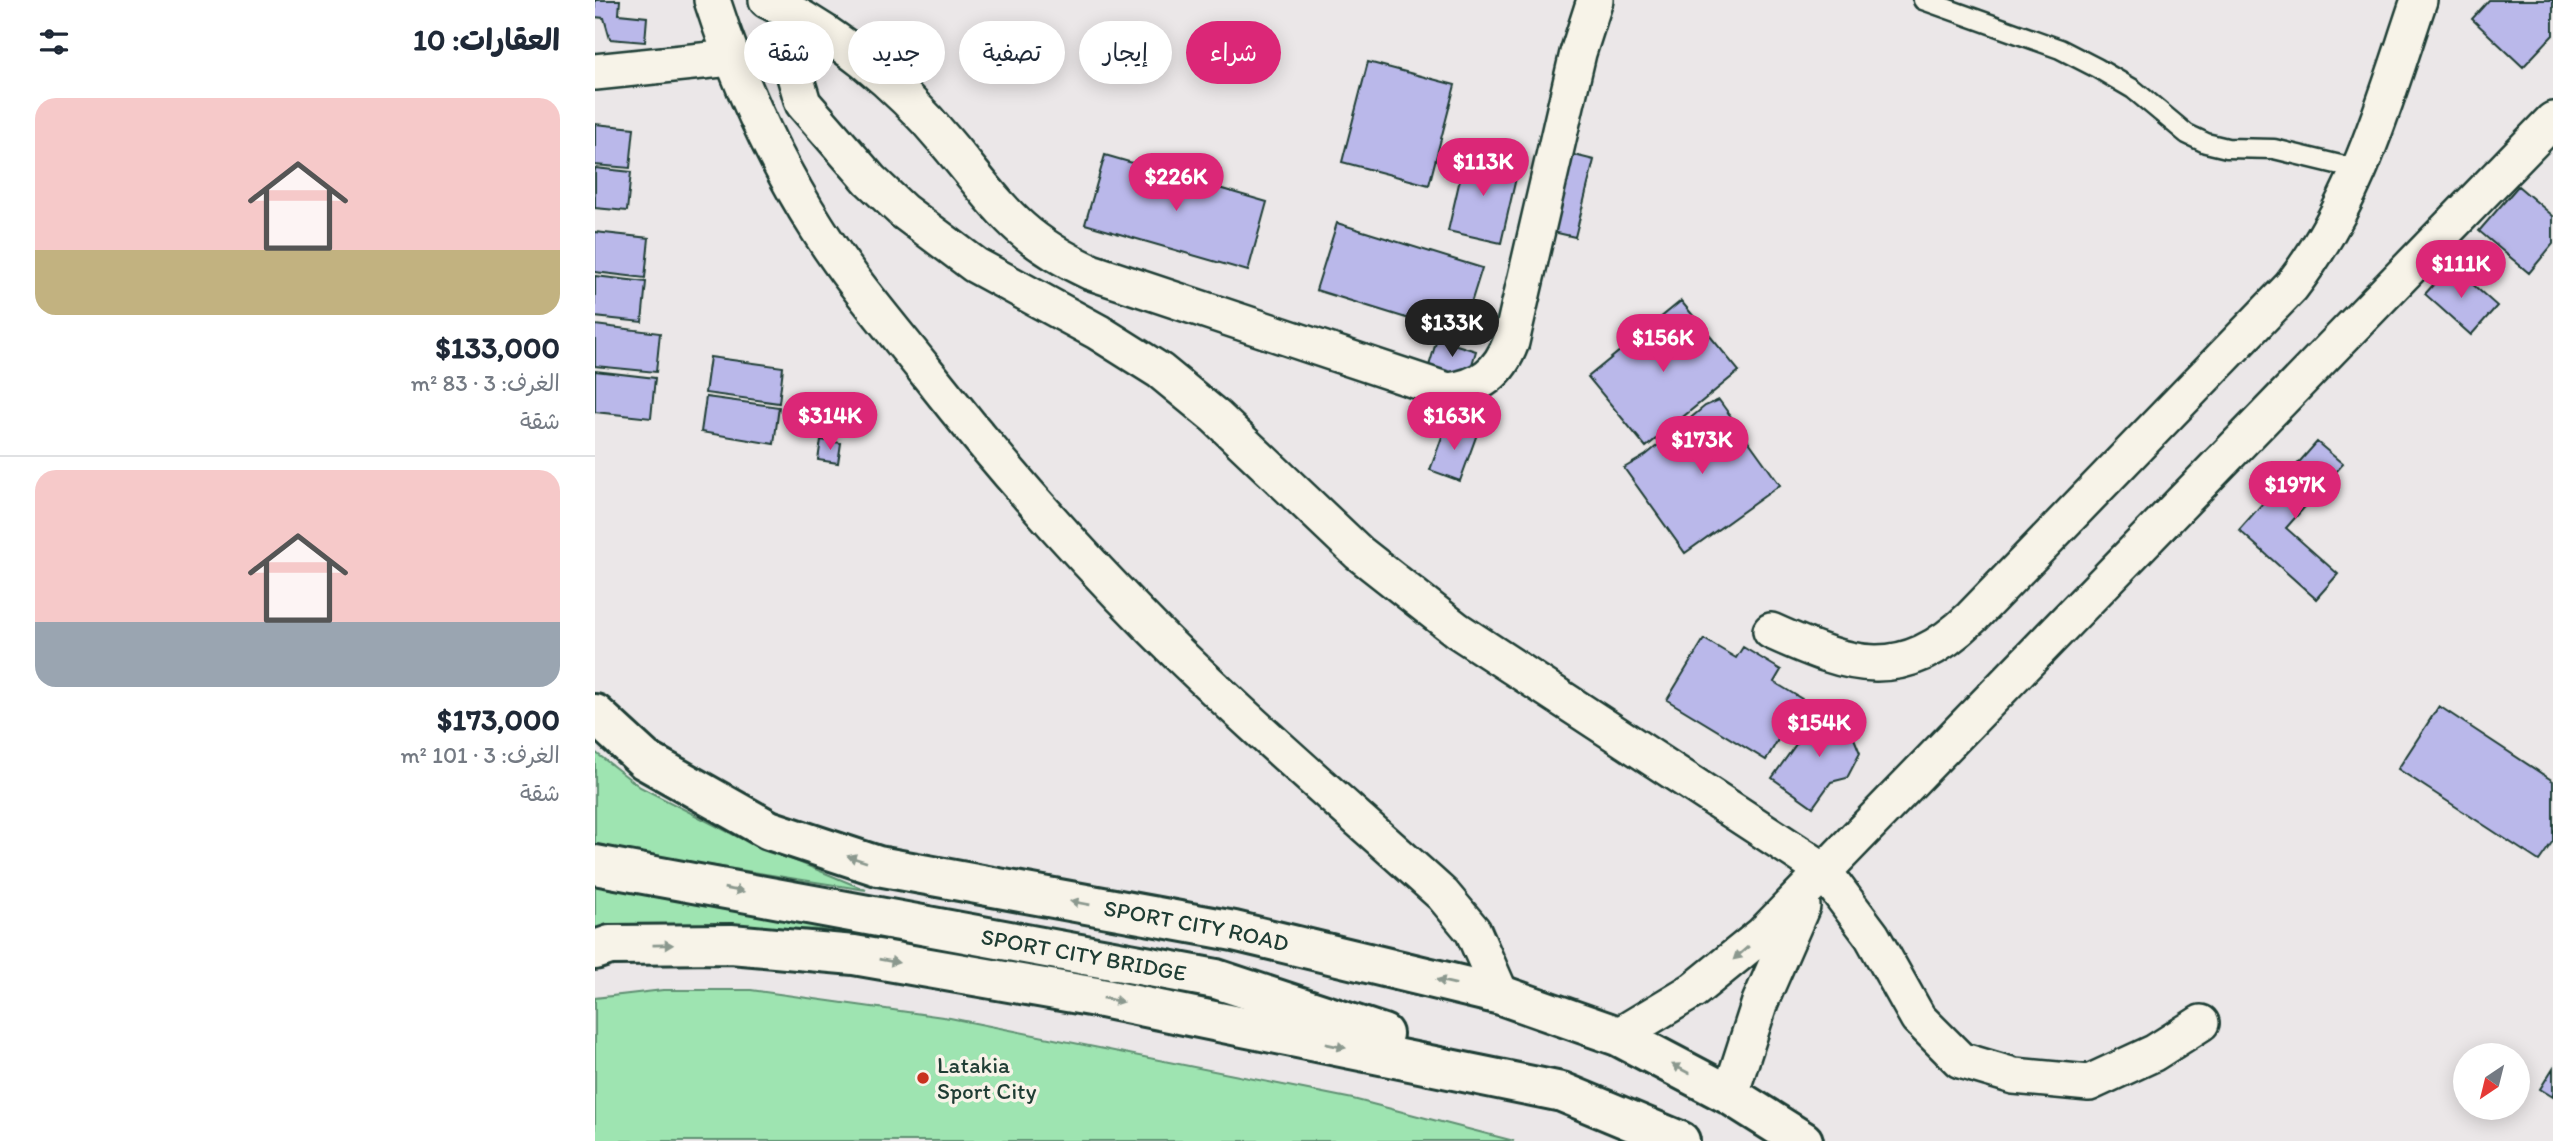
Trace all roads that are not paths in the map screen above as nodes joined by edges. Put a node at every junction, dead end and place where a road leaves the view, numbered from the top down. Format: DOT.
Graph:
graph roads {
  1 [pos="712,0"];
  2 [pos="1595,0"];
  3 [pos="1923,0"];
  4 [pos="2419,0"];
  5 [pos="780,7"];
  6 [pos="731,58"];
  7 [pos="595,72"];
  8 [pos="2553,120"];
  9 [pos="2361,170"];
  10 [pos="1771,631"];
  11 [pos="595,714"];
  12 [pos="595,864"];
  13 [pos="1822,869"];
  14 [pos="595,950"];
  15 [pos="1501,995"];
  16 [pos="2201,1023"];
  17 [pos="1618,1035"];
  18 [pos="1562,1091"];
  19 [pos="1730,1095"];
  20 [pos="1680,1141"];
  21 [pos="1803,1141"];
  1 -- 6 [label="street"];
  2 -- 5 [label="street"];
  3 -- 9 [label="lane"];
  4 -- 9 [label="street"];
  5 -- 13 [label="street"];
  6 -- 7 [label="street"];
  6 -- 15 [label="street"];
  8 -- 13 [label="street"];
  9 -- 10 [label="street"];
  15 -- 11 [label="main road, SPORT CITY ROAD, one-way"];
  12 -- 18 [label="main road, SPORT CITY BRIDGE, one-way"];
  13 -- 16 [label="street"];
  13 -- 17 [label="street, one-way"];
  13 -- 19 [label="street"];
  14 -- 18 [label="main road, one-way"];
  15 -- 17 [label="main road, SPORT CITY ROAD"];
  19 -- 17 [label="main road, SPORT CITY ROAD, one-way"];
  18 -- 20 [label="main road"];
  19 -- 21 [label="main road, SPORT CITY ROAD"];
}
